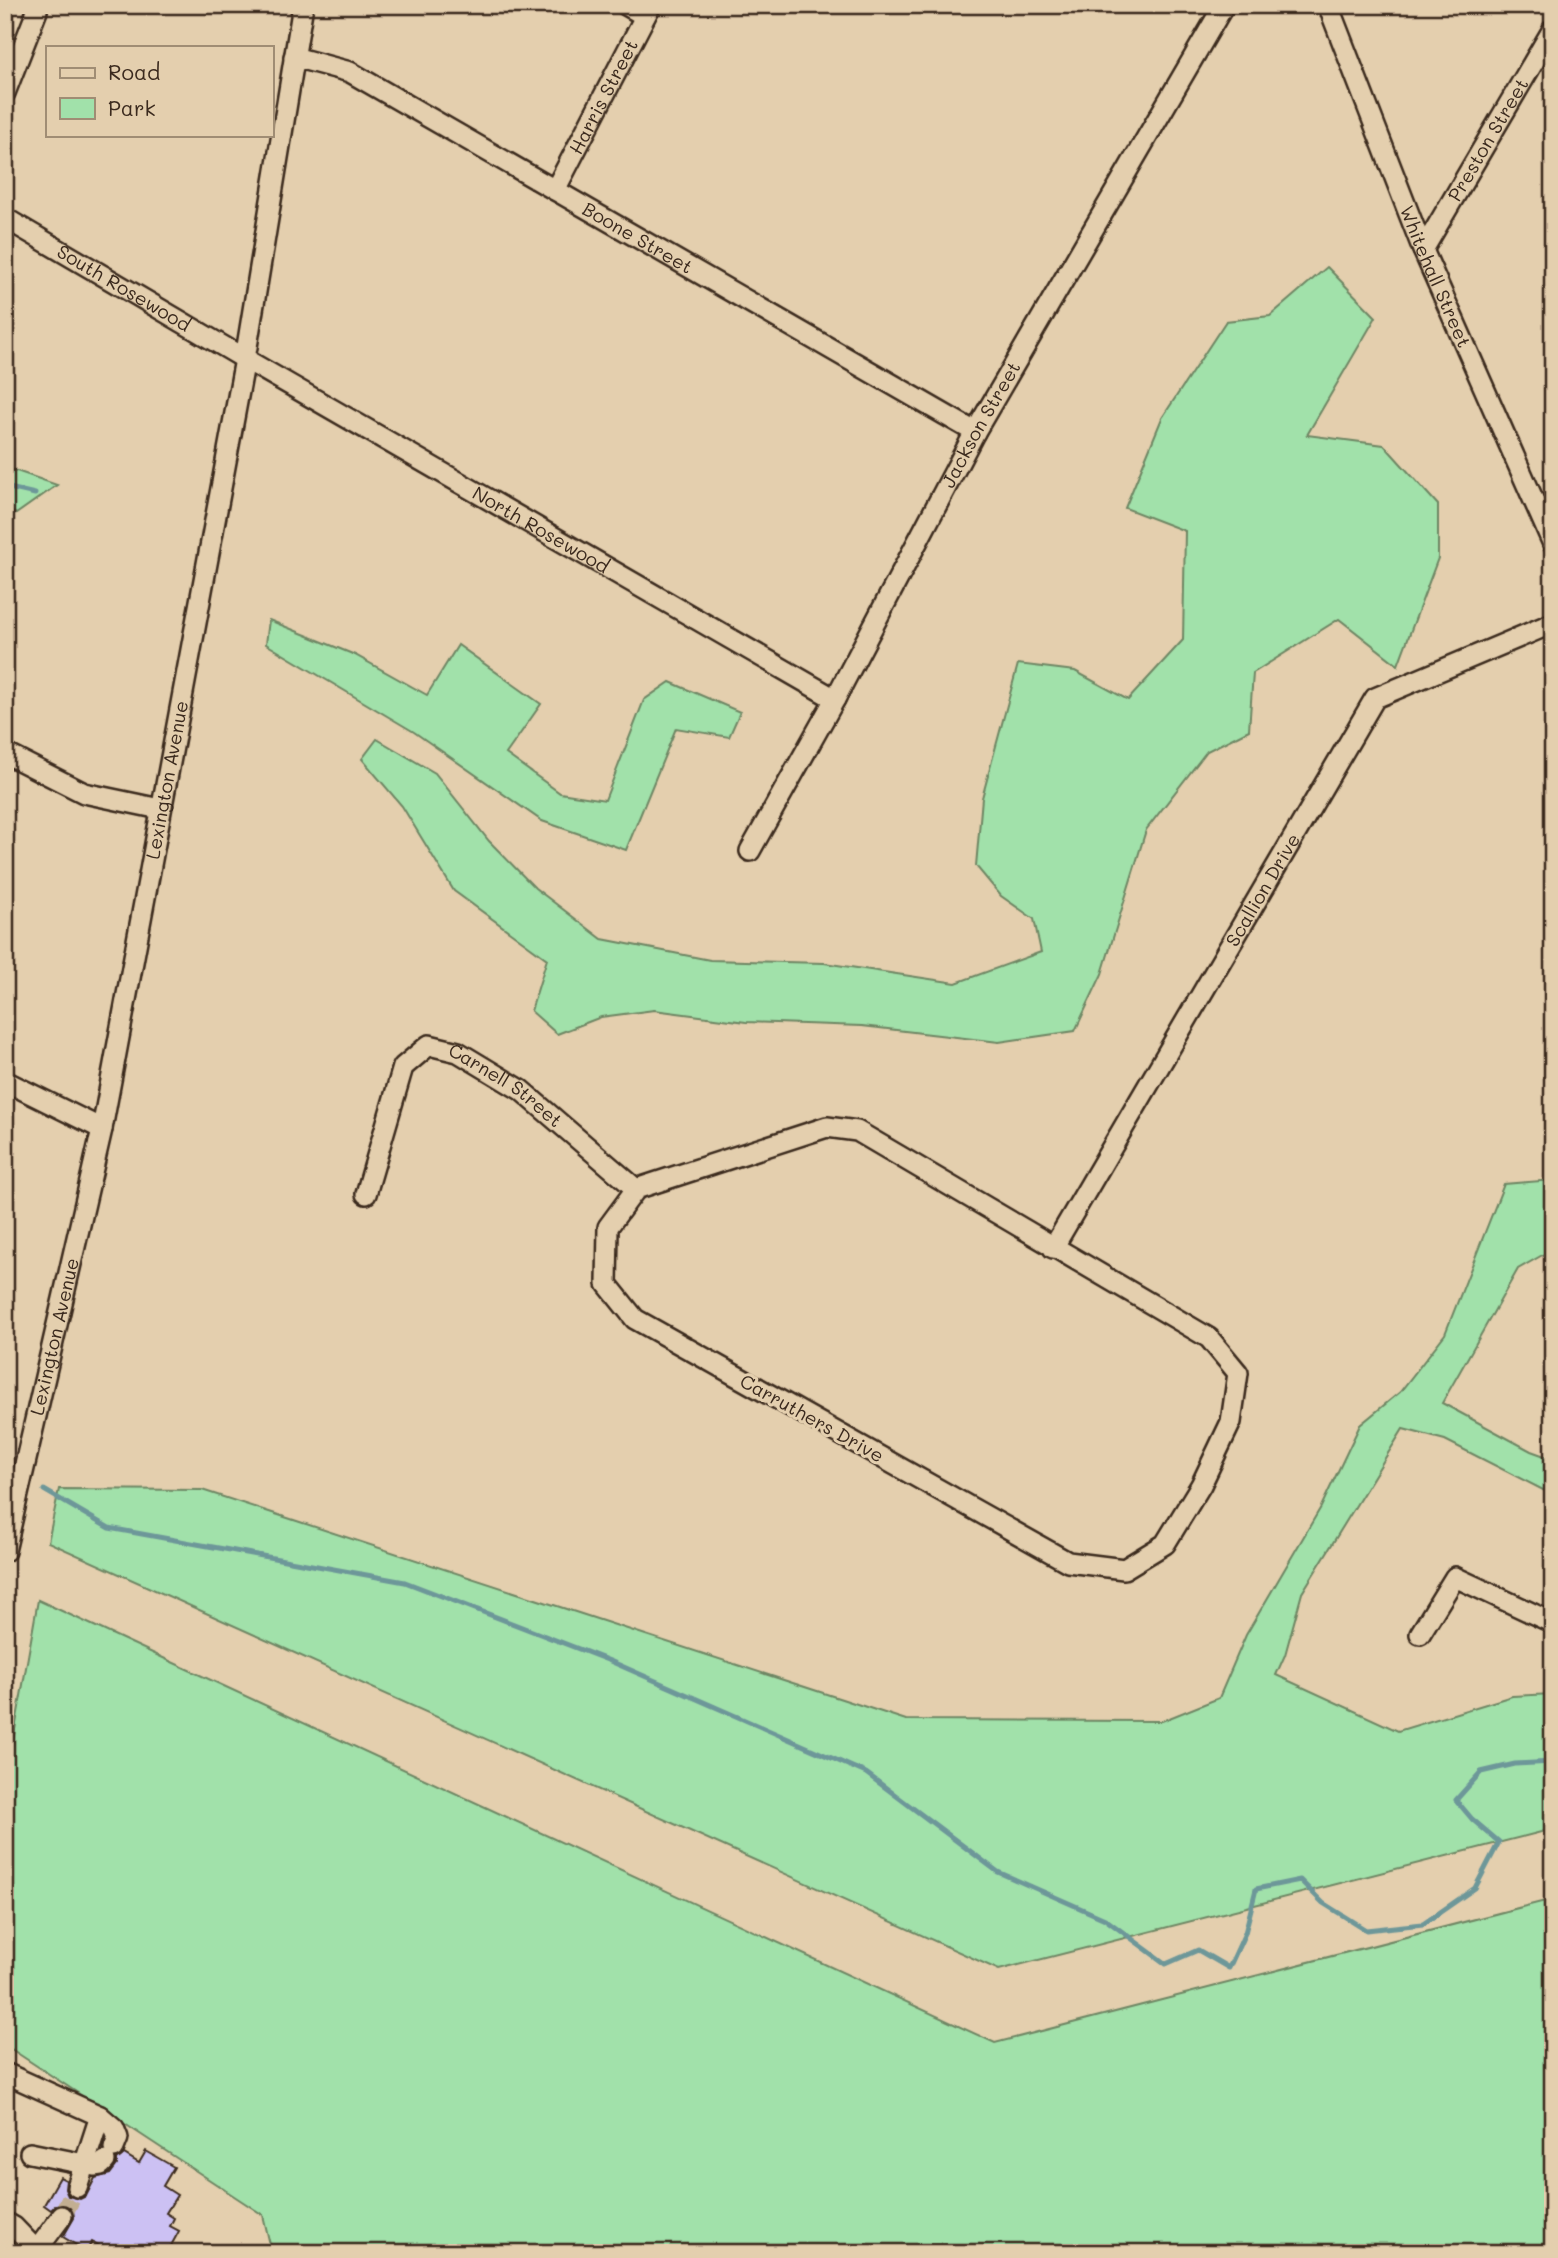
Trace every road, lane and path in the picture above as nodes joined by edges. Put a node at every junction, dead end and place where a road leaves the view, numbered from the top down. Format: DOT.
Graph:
graph roads {
  1 [pos="35,5"];
  2 [pos="303,5"];
  3 [pos="626,5"];
  4 [pos="1224,5"];
  5 [pos="1328,5"];
  6 [pos="648,11"];
  7 [pos="1553,29"];
  8 [pos="294,57"];
  9 [pos="5,93"];
  10 [pos="555,190"];
  11 [pos="5,218"];
  12 [pos="1423,250"];
  13 [pos="244,359"];
  14 [pos="975,432"];
  15 [pos="1553,544"];
  16 [pos="1553,622"];
  17 [pos="835,699"];
  18 [pos="5,753"];
  19 [pos="160,809"];
  20 [pos="750,851"];
  21 [pos="5,1081"];
  22 [pos="102,1129"];
  23 [pos="636,1189"];
  24 [pos="366,1194"];
  25 [pos="1053,1248"];
  26 [pos="9,1523"];
  27 [pos="5,1551"];
  28 [pos="1553,1623"];
  29 [pos="1420,1634"];
  30 [pos="5,2073"];
  31 [pos="100,2116"];
  32 [pos="30,2153"];
  33 [pos="85,2165"];
  34 [pos="77,2187"];
  35 [pos="62,2216"];
  36 [pos="5,2222"];
  37 [pos="38,2252"];
  1 -- 9 [label="street"];
  2 -- 8 [label="street, Lexington Avenue"];
  3 -- 6 [label="street"];
  4 -- 14 [label="street, Jackson Street"];
  5 -- 12 [label="street, Whitehall Street"];
  6 -- 10 [label="street, Harris Street"];
  7 -- 12 [label="street, Preston Street"];
  8 -- 10 [label="street, Boone Street"];
  8 -- 13 [label="street, Lexington Avenue"];
  10 -- 14 [label="street, Boone Street"];
  11 -- 13 [label="street, South Rosewood"];
  12 -- 15 [label="street, Whitehall Street"];
  13 -- 17 [label="street, North Rosewood"];
  13 -- 19 [label="street, Lexington Avenue"];
  14 -- 17 [label="street, Jackson Street"];
  16 -- 25 [label="street, Scallion Drive"];
  17 -- 20 [label="street, Jackson Street"];
  18 -- 19 [label="street"];
  19 -- 22 [label="street, Lexington Avenue"];
  21 -- 22 [label="street"];
  22 -- 26 [label="street, Lexington Avenue"];
  23 -- 24 [label="street, Carnell Street"];
  23 -- 25 [label="street, Carruthers Drive"];
  23 -- 25 [label="street, Carruthers Drive"];
  26 -- 27 [label="street, Lexington Avenue"];
  28 -- 29 [label="street"];
  30 -- 31 [label="street"];
  31 -- 33 [label="street"];
  31 -- 33 [label="street"];
  32 -- 33 [label="street"];
  33 -- 34 [label="street"];
  35 -- 37 [label="street"];
  36 -- 37 [label="street"];
}
